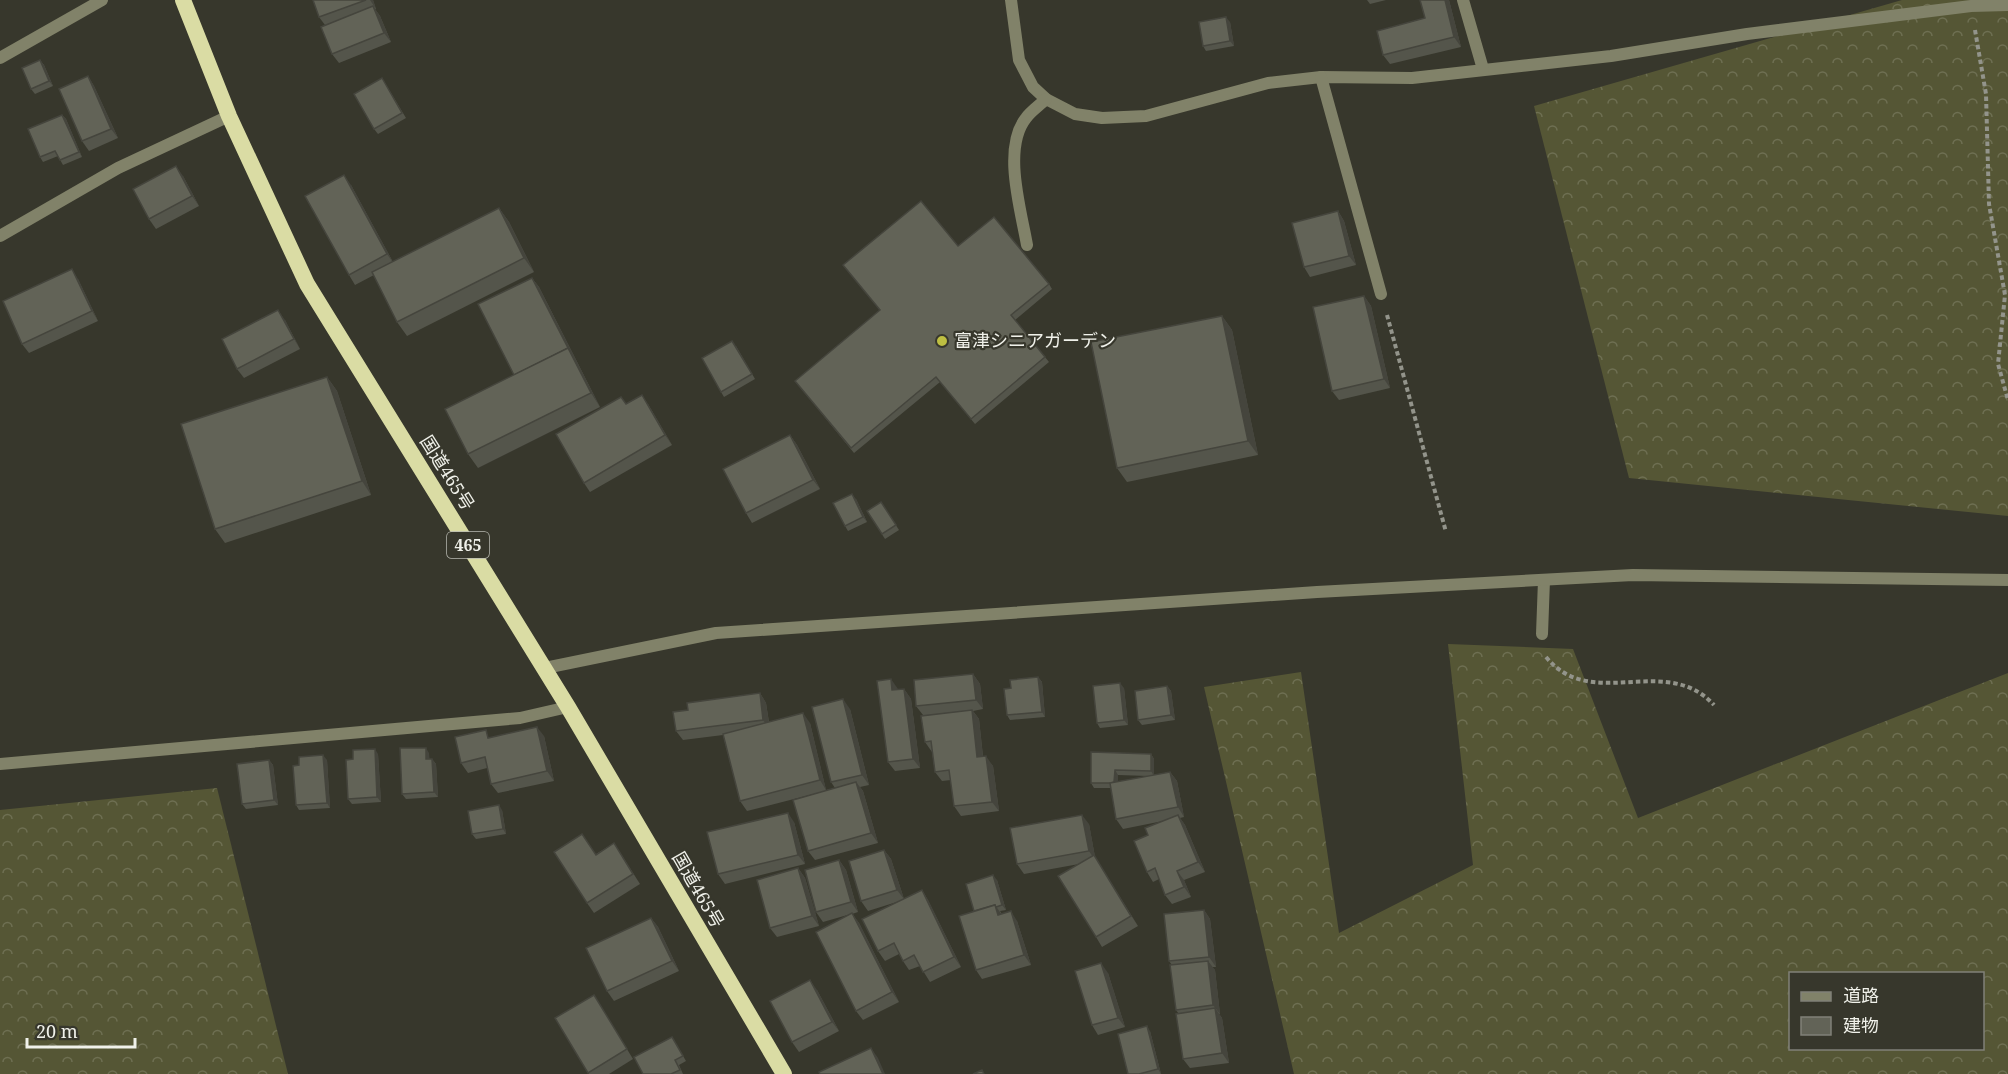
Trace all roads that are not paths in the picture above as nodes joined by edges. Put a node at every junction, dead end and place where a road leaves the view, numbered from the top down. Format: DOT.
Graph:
graph roads {
  1 [pos="102,0"];
  2 [pos="183,0"];
  3 [pos="1011,0"];
  4 [pos="1463,0"];
  5 [pos="1957,4"];
  6 [pos="2008,5"];
  7 [pos="0,58"];
  8 [pos="1483,69"];
  9 [pos="1321,77"];
  10 [pos="1046,99"];
  11 [pos="229,116"];
  12 [pos="0,236"];
  13 [pos="1027,245"];
  14 [pos="1381,294"];
  15 [pos="1544,580"];
  16 [pos="2008,580"];
  17 [pos="1542,634"];
  18 [pos="545,668"];
  19 [pos="568,707"];
  20 [pos="0,764"];
  21 [pos="784,1074"];
  1 -- 7 [label="street"];
  2 -- 11 [label="highway, 国道465号 / 465"];
  3 -- 10 [label="street"];
  4 -- 8 [label="street"];
  5 -- 6 [label="street"];
  5 -- 8 [label="street"];
  8 -- 9 [label="street"];
  9 -- 10 [label="street"];
  9 -- 14 [label="street"];
  10 -- 13 [label="street"];
  11 -- 12 [label="street"];
  11 -- 18 [label="highway, 国道465号 / 465"];
  15 -- 16 [label="street"];
  15 -- 17 [label="street"];
  15 -- 18 [label="street"];
  18 -- 19 [label="highway, 国道465号 / 465"];
  19 -- 20 [label="street"];
  19 -- 21 [label="highway, 国道465号 / 465"];
}
